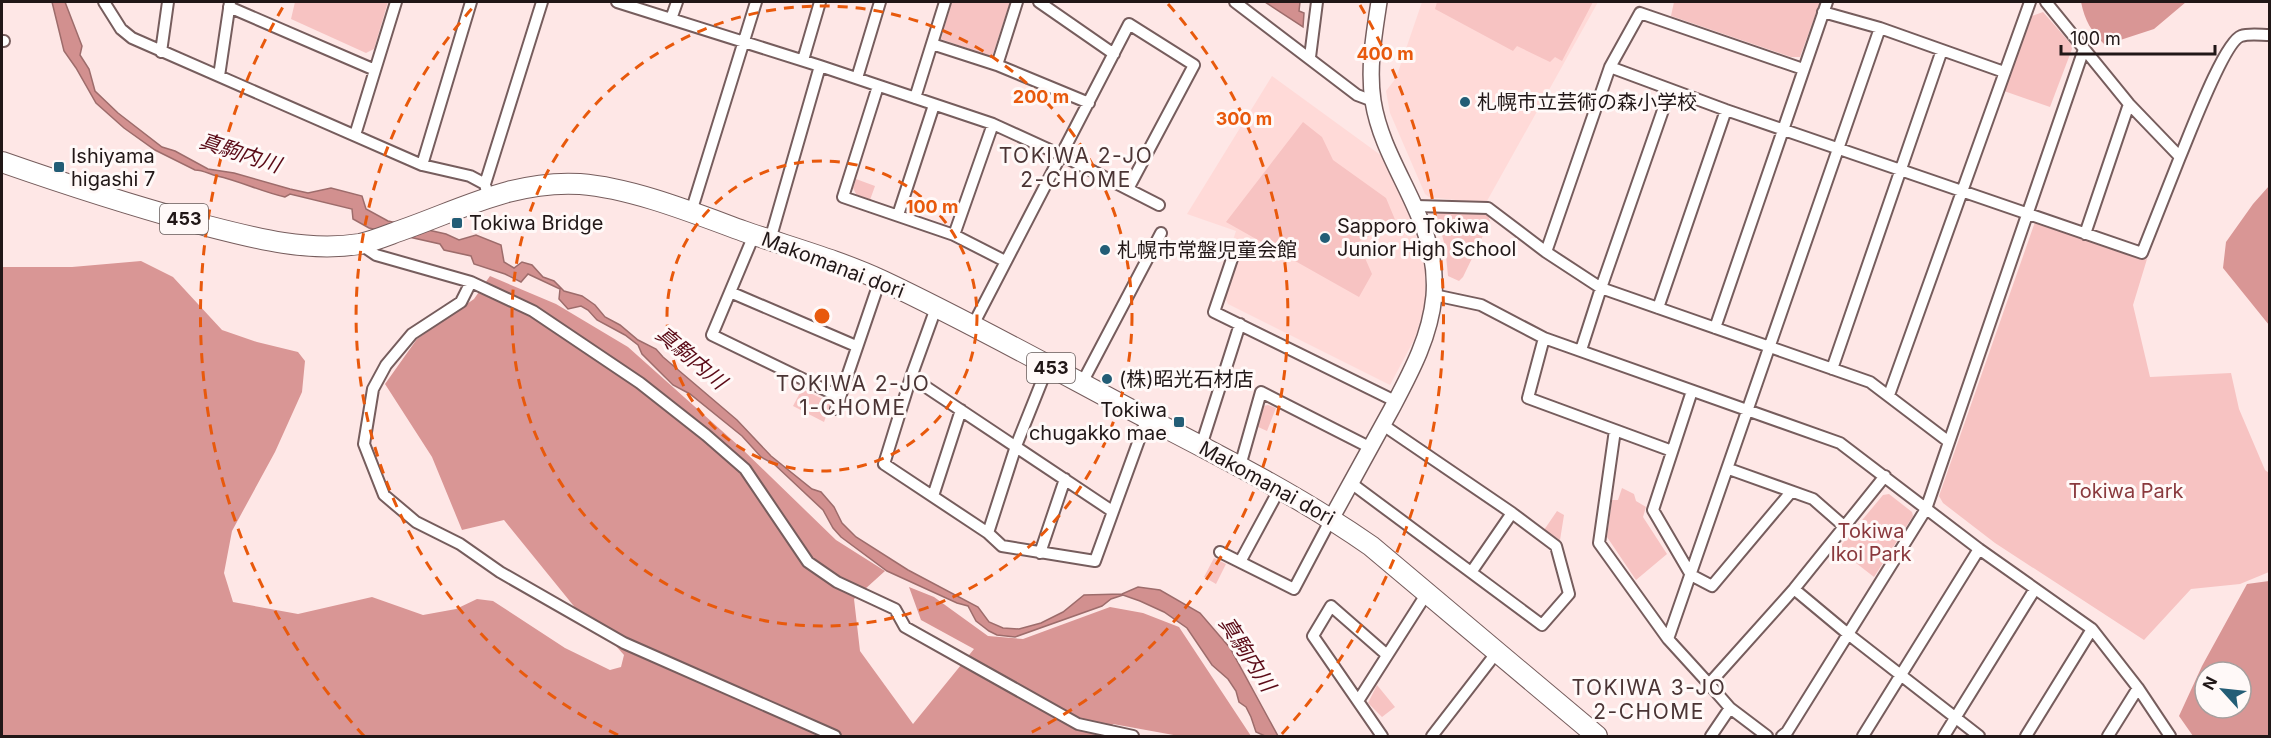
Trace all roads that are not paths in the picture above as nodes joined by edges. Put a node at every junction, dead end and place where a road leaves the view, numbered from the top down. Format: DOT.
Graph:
graph roads {
  1 [pos="105,2"];
  2 [pos="168,2"];
  3 [pos="396,2"];
  4 [pos="471,2"];
  5 [pos="542,2"];
  6 [pos="617,2"];
  7 [pos="677,2"];
  8 [pos="756,2"];
  9 [pos="820,2"];
  10 [pos="880,2"];
  11 [pos="945,2"];
  12 [pos="1017,2"];
  13 [pos="1039,2"];
  14 [pos="1235,2"];
  15 [pos="1317,2"];
  16 [pos="1379,2"];
  17 [pos="2030,2"];
  18 [pos="2046,2"];
  19 [pos="229,4"];
  20 [pos="1825,7"];
  21 [pos="671,19"];
  22 [pos="1880,28"];
  23 [pos="2270,35"];
  24 [pos="744,42"];
  25 [pos="932,44"];
  26 [pos="2084,49"];
  27 [pos="1942,50"];
  28 [pos="161,52"];
  29 [pos="1114,54"];
  30 [pos="1310,57"];
  31 [pos="803,60"];
  32 [pos="997,64"];
  33 [pos="820,66"];
  34 [pos="1610,67"];
  35 [pos="1803,69"];
  36 [pos="375,70"];
  37 [pos="2004,72"];
  38 [pos="219,76"];
  39 [pos="857,78"];
  40 [pos="878,86"];
  41 [pos="1670,90"];
  42 [pos="915,98"];
  43 [pos="1373,101"];
  44 [pos="1089,103"];
  45 [pos="2129,104"];
  46 [pos="934,105"];
  47 [pos="1726,110"];
  48 [pos="993,124"];
  49 [pos="1783,130"];
  50 [pos="355,135"];
  51 [pos="1838,148"];
  52 [pos="1061,155"];
  53 [pos="2180,158"];
  54 [pos="2,162"];
  55 [pos="422,165"];
  56 [pos="1901,169"];
  57 [pos="1128,189"];
  58 [pos="486,190"];
  59 [pos="1962,190"];
  60 [pos="1159,205"];
  61 [pos="1416,206"];
  62 [pos="691,212"];
  63 [pos="2028,213"];
  64 [pos="898,215"];
  65 [pos="1161,233"];
  66 [pos="2085,234"];
  67 [pos="954,235"];
  68 [pos="762,237"];
  69 [pos="366,242"];
  70 [pos="1546,252"];
  71 [pos="1233,256"];
  72 [pos="1005,261"];
  73 [pos="880,280"];
  74 [pos="471,282"];
  75 [pos="1600,288"];
  76 [pos="730,292"];
  77 [pos="1434,295"];
  78 [pos="936,308"];
  79 [pos="1658,308"];
  80 [pos="1240,324"];
  81 [pos="972,327"];
  82 [pos="1715,328"];
  83 [pos="1544,338"];
  84 [pos="856,346"];
  85 [pos="1770,347"];
  86 [pos="1581,350"];
  87 [pos="1048,366"];
  88 [pos="1832,369"];
  89 [pos="911,377"];
  90 [pos="1082,383"];
  91 [pos="1692,391"];
  92 [pos="1889,395"];
  93 [pos="840,397"];
  94 [pos="1395,401"];
  95 [pos="836,409"];
  96 [pos="962,410"];
  97 [pos="1749,410"];
  98 [pos="1147,418"];
  99 [pos="1383,425"];
  100 [pos="1615,430"];
  101 [pos="1949,441"];
  102 [pos="1016,446"];
  103 [pos="1201,446"];
  104 [pos="1371,448"];
  105 [pos="1672,451"];
  106 [pos="1240,466"];
  107 [pos="1729,469"];
  108 [pos="1885,476"];
  109 [pos="1065,479"];
  110 [pos="1351,483"];
  111 [pos="1280,488"];
  112 [pos="1791,492"];
  113 [pos="933,496"];
  114 [pos="1926,509"];
  115 [pos="1113,511"];
  116 [pos="1512,513"];
  117 [pos="1331,519"];
  118 [pos="1845,527"];
  119 [pos="988,532"];
  120 [pos="1979,549"];
  121 [pos="1220,552"];
  122 [pos="1040,553"];
  123 [pos="1240,562"];
  124 [pos="1472,571"];
  125 [pos="1690,575"];
  126 [pos="1794,589"];
  127 [pos="2035,589"];
  128 [pos="1427,593"];
  129 [pos="2092,629"];
  130 [pos="1848,634"];
  131 [pos="1668,639"];
  132 [pos="1497,652"];
  133 [pos="1387,655"];
  134 [pos="1901,675"];
  135 [pos="1709,684"];
  136 [pos="2138,688"];
  137 [pos="1358,701"];
  138 [pos="1730,708"];
  139 [pos="1955,718"];
  140 [pos="1590,734"];
  141 [pos="835,736"];
  142 [pos="1133,736"];
  143 [pos="1382,736"];
  144 [pos="1432,736"];
  145 [pos="1711,736"];
  146 [pos="1767,736"];
  147 [pos="1782,736"];
  148 [pos="1863,736"];
  149 [pos="1944,736"];
  150 [pos="1979,736"];
  151 [pos="2026,736"];
  152 [pos="2108,736"];
  153 [pos="2170,736"];
  1 -- 28 [label="street"];
  2 -- 28 [label="street"];
  3 -- 36 [label="street"];
  4 -- 55 [label="street"];
  5 -- 58 [label="street"];
  6 -- 21 [label="street"];
  7 -- 21 [label="street"];
  8 -- 24 [label="street"];
  9 -- 31 [label="street"];
  10 -- 39 [label="street"];
  11 -- 25 [label="street"];
  12 -- 32 [label="street"];
  13 -- 29 [label="street"];
  14 -- 30 [label="street"];
  15 -- 30 [label="street"];
  16 -- 43 [label="street"];
  17 -- 37 [label="street"];
  18 -- 26 [label="street"];
  19 -- 36 [label="street"];
  19 -- 38 [label="street"];
  20 -- 22 [label="street"];
  20 -- 35 [label="street"];
  21 -- 24 [label="street"];
  22 -- 27 [label="street"];
  22 -- 51 [label="street"];
  23 -- 53 [label="street"];
  24 -- 31 [label="street"];
  24 -- 62 [label="street"];
  25 -- 32 [label="street"];
  25 -- 42 [label="street"];
  26 -- 45 [label="street"];
  26 -- 63 [label="street"];
  27 -- 37 [label="street"];
  27 -- 56 [label="street"];
  28 -- 38 [label="street"];
  29 -- 44 [label="street"];
  29 -- 57 [label="street"];
  30 -- 43 [label="street"];
  31 -- 33 [label="street"];
  32 -- 44 [label="street"];
  33 -- 39 [label="street"];
  33 -- 68 [label="street"];
  34 -- 35 [label="street"];
  34 -- 41 [label="street"];
  34 -- 70 [label="street"];
  35 -- 49 [label="street"];
  36 -- 50 [label="street"];
  37 -- 59 [label="street"];
  38 -- 50 [label="street"];
  39 -- 40 [label="street"];
  40 -- 42 [label="street"];
  40 -- 64 [label="street"];
  41 -- 47 [label="street"];
  41 -- 75 [label="street"];
  42 -- 46 [label="street"];
  43 -- 61 [label="street"];
  44 -- 52 [label="street"];
  45 -- 53 [label="street"];
  45 -- 66 [label="street"];
  46 -- 48 [label="street"];
  46 -- 64 [label="street"];
  47 -- 49 [label="street"];
  47 -- 79 [label="street"];
  48 -- 52 [label="street"];
  48 -- 67 [label="street"];
  49 -- 51 [label="street"];
  49 -- 82 [label="street"];
  50 -- 55 [label="street"];
  51 -- 56 [label="street"];
  51 -- 85 [label="street"];
  52 -- 57 [label="street"];
  52 -- 72 [label="street"];
  53 -- 66 [label="street"];
  54 -- 69 [label="highway, Makomanai dori / 453"];
  55 -- 58 [label="street"];
  56 -- 59 [label="street"];
  56 -- 88 [label="street"];
  57 -- 60 [label="street"];
  58 -- 62 [label="highway, Makomanai dori / 453"];
  58 -- 69 [label="highway, Makomanai dori / 453"];
  59 -- 63 [label="street"];
  59 -- 92 [label="street"];
  61 -- 70 [label="street"];
  61 -- 77 [label="street"];
  62 -- 68 [label="highway, Makomanai dori / 453"];
  63 -- 66 [label="street"];
  63 -- 101 [label="street"];
  64 -- 67 [label="street"];
  65 -- 90 [label="street"];
  67 -- 72 [label="street"];
  68 -- 73 [label="highway, Makomanai dori / 453"];
  68 -- 76 [label="street"];
  69 -- 74 [label="street"];
  70 -- 75 [label="street"];
  71 -- 80 [label="street"];
  72 -- 81 [label="street"];
  73 -- 78 [label="highway, Makomanai dori / 453"];
  73 -- 84 [label="street"];
  74 -- 141 [label="street"];
  74 -- 142 [label="street"];
  75 -- 79 [label="street"];
  75 -- 86 [label="street"];
  76 -- 84 [label="street"];
  76 -- 93 [label="street"];
  77 -- 83 [label="street"];
  77 -- 94 [label="street"];
  78 -- 81 [label="highway, Makomanai dori / 453"];
  78 -- 89 [label="street"];
  79 -- 82 [label="street"];
  80 -- 94 [label="street"];
  80 -- 103 [label="street"];
  81 -- 87 [label="highway, Makomanai dori / 453"];
  82 -- 85 [label="street"];
  83 -- 86 [label="street"];
  83 -- 100 [label="street"];
  84 -- 93 [label="street"];
  85 -- 88 [label="street"];
  85 -- 97 [label="street"];
  86 -- 91 [label="street"];
  87 -- 90 [label="highway, Makomanai dori / 453"];
  87 -- 102 [label="street"];
  88 -- 92 [label="street"];
  89 -- 96 [label="street"];
  89 -- 113 [label="street"];
  90 -- 98 [label="highway, Makomanai dori / 453"];
  91 -- 97 [label="street"];
  91 -- 105 [label="street"];
  92 -- 101 [label="street"];
  93 -- 95 [label="street"];
  94 -- 99 [label="street"];
  96 -- 102 [label="street"];
  96 -- 113 [label="street"];
  97 -- 107 [label="street"];
  97 -- 108 [label="street"];
  98 -- 103 [label="highway, Makomanai dori / 453"];
  98 -- 115 [label="street"];
  99 -- 104 [label="street"];
  99 -- 116 [label="street"];
  100 -- 105 [label="street"];
  100 -- 131 [label="street"];
  101 -- 114 [label="street"];
  102 -- 109 [label="street"];
  102 -- 119 [label="street"];
  103 -- 106 [label="highway, Makomanai dori / 453"];
  104 -- 106 [label="street"];
  104 -- 110 [label="street"];
  105 -- 125 [label="street"];
  106 -- 111 [label="highway, Makomanai dori / 453"];
  107 -- 112 [label="street"];
  107 -- 125 [label="street"];
  108 -- 114 [label="street"];
  108 -- 118 [label="street"];
  109 -- 115 [label="street"];
  109 -- 122 [label="street"];
  110 -- 117 [label="street"];
  110 -- 124 [label="street"];
  111 -- 117 [label="highway, Makomanai dori / 453"];
  111 -- 123 [label="street"];
  112 -- 118 [label="street"];
  112 -- 125 [label="street"];
  113 -- 119 [label="street"];
  114 -- 120 [label="street"];
  114 -- 130 [label="street"];
  115 -- 122 [label="street"];
  116 -- 124 [label="street"];
  116 -- 124 [label="street"];
  117 -- 123 [label="street"];
  117 -- 128 [label="highway, Makomanai dori / 453"];
  118 -- 126 [label="street"];
  119 -- 122 [label="street"];
  120 -- 127 [label="street"];
  120 -- 134 [label="street"];
  121 -- 123 [label="street"];
  125 -- 131 [label="street"];
  126 -- 130 [label="street"];
  126 -- 135 [label="street"];
  127 -- 129 [label="street"];
  127 -- 139 [label="street"];
  128 -- 132 [label="highway, Makomanai dori / 453"];
  128 -- 133 [label="street"];
  129 -- 136 [label="street"];
  129 -- 151 [label="street"];
  130 -- 134 [label="street"];
  130 -- 147 [label="street"];
  131 -- 135 [label="street"];
  132 -- 140 [label="highway, Makomanai dori / 453"];
  132 -- 144 [label="street"];
  133 -- 137 [label="street"];
  133 -- 137 [label="street"];
  134 -- 139 [label="street"];
  134 -- 148 [label="street"];
  135 -- 138 [label="street"];
  136 -- 152 [label="street"];
  136 -- 153 [label="street"];
  137 -- 143 [label="street"];
  138 -- 145 [label="street"];
  138 -- 146 [label="street"];
  139 -- 149 [label="street"];
  139 -- 150 [label="street"];
}
